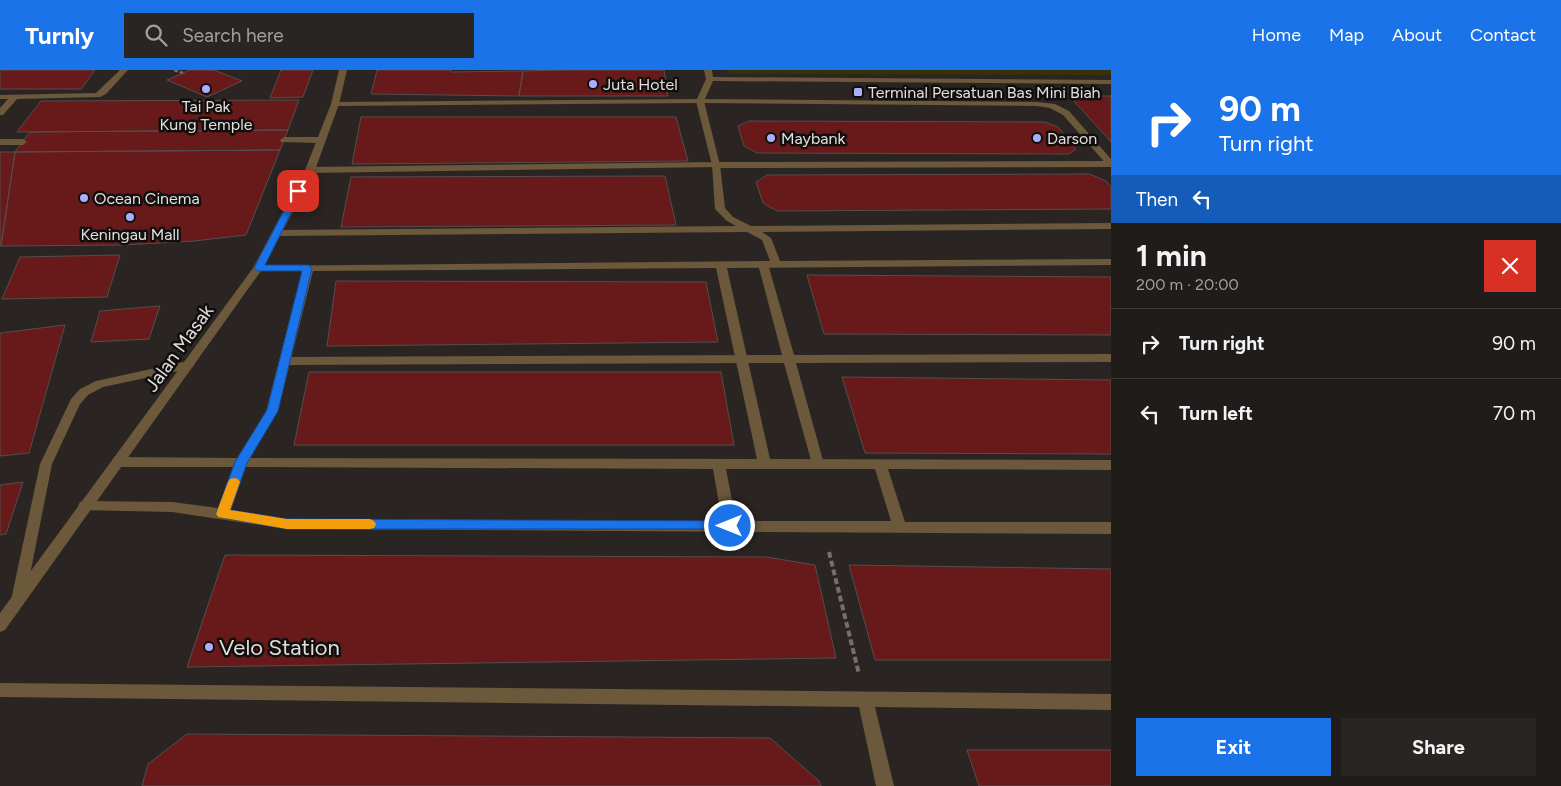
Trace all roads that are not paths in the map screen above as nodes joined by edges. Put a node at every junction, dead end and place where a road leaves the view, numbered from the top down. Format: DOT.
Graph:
graph roads {
  1 [pos="124,70"];
  2 [pos="343,70"];
  3 [pos="709,75"];
  4 [pos="1111,82"];
  5 [pos="0,97"];
  6 [pos="14,97"];
  7 [pos="700,101"];
  8 [pos="334,104"];
  9 [pos="0,113"];
  10 [pos="284,140"];
  11 [pos="320,140"];
  12 [pos="0,142"];
  13 [pos="23,142"];
  14 [pos="1111,164"];
  15 [pos="716,165"];
  16 [pos="310,170"];
  17 [pos="1111,226"];
  18 [pos="750,229"];
  19 [pos="277,233"];
  20 [pos="1111,262"];
  21 [pos="721,264"];
  22 [pos="764,264"];
  23 [pos="776,264"];
  24 [pos="258,268"];
  25 [pos="308,268"];
  26 [pos="1111,358"];
  27 [pos="742,359"];
  28 [pos="790,359"];
  29 [pos="285,362"];
  30 [pos="188,365"];
  31 [pos="118,462"];
  32 [pos="241,462"];
  33 [pos="719,464"];
  34 [pos="764,464"];
  35 [pos="818,464"];
  36 [pos="880,464"];
  37 [pos="1111,465"];
  38 [pos="85,506"];
  39 [pos="223,514"];
  40 [pos="730,526"];
  41 [pos="900,527"];
  42 [pos="1111,528"];
  43 [pos="18,600"];
  44 [pos="0,625"];
  45 [pos="0,690"];
  46 [pos="865,699"];
  47 [pos="1111,702"];
  48 [pos="886,786"];
  1 -- 6 [label="street"];
  2 -- 8 [label="street, Jalan Masak"];
  3 -- 4 [label="street"];
  3 -- 7 [label="street"];
  5 -- 6 [label="street"];
  6 -- 9 [label="street"];
  7 -- 8 [label="street"];
  7 -- 14 [label="street"];
  7 -- 15 [label="street"];
  8 -- 11 [label="street, Jalan Masak"];
  10 -- 11 [label="street"];
  11 -- 16 [label="street, Jalan Masak"];
  12 -- 13 [label="street"];
  14 -- 15 [label="street"];
  15 -- 16 [label="street"];
  15 -- 18 [label="street"];
  16 -- 19 [label="street, Jalan Masak"];
  17 -- 18 [label="street"];
  18 -- 19 [label="street"];
  18 -- 23 [label="street"];
  19 -- 24 [label="street, Jalan Masak"];
  20 -- 23 [label="street"];
  21 -- 22 [label="street"];
  21 -- 25 [label="street"];
  21 -- 27 [label="street"];
  22 -- 23 [label="street"];
  22 -- 28 [label="street"];
  24 -- 25 [label="street"];
  24 -- 30 [label="street, Jalan Masak"];
  25 -- 29 [label="street"];
  26 -- 28 [label="street"];
  27 -- 28 [label="street"];
  27 -- 29 [label="street"];
  27 -- 34 [label="street"];
  28 -- 35 [label="street"];
  29 -- 32 [label="street"];
  30 -- 31 [label="street, Jalan Masak"];
  30 -- 43 [label="street"];
  31 -- 32 [label="street"];
  31 -- 38 [label="street, Jalan Masak"];
  32 -- 33 [label="street"];
  32 -- 39 [label="street"];
  33 -- 34 [label="street"];
  33 -- 40 [label="street"];
  34 -- 35 [label="street"];
  35 -- 36 [label="street"];
  36 -- 37 [label="street"];
  36 -- 41 [label="street"];
  38 -- 39 [label="street"];
  38 -- 43 [label="street, Jalan Masak"];
  39 -- 40 [label="street"];
  40 -- 41 [label="street"];
  41 -- 42 [label="street"];
  43 -- 44 [label="street, Jalan Masak"];
  45 -- 46 [label="street"];
  46 -- 47 [label="street"];
  46 -- 48 [label="street"];
}
